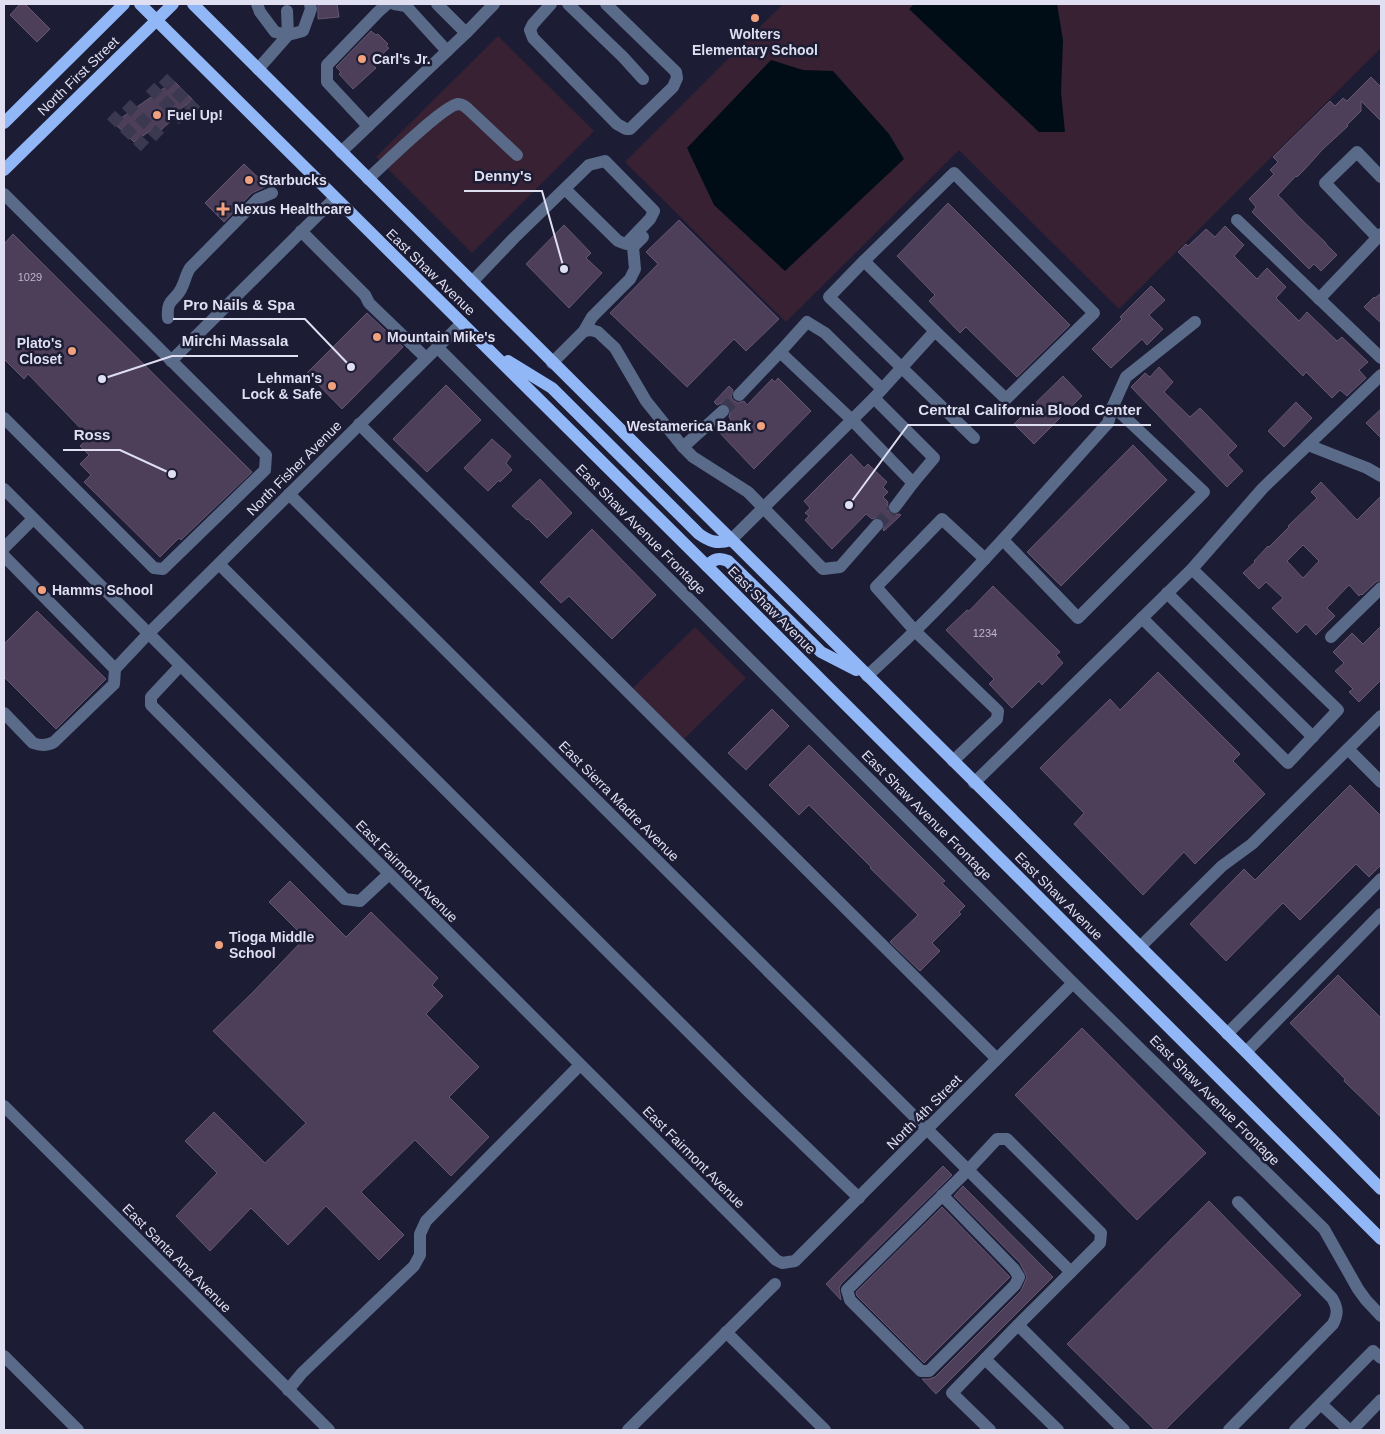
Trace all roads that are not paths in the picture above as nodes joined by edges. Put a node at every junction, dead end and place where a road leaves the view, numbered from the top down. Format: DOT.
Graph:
graph roads {
  1 [pos="124,4"];
  2 [pos="140,4"];
  3 [pos="172,4"];
  4 [pos="193,4"];
  5 [pos="257,4"];
  6 [pos="310,4"];
  7 [pos="388,4"];
  8 [pos="394,4"];
  9 [pos="437,4"];
  10 [pos="494,4"];
  11 [pos="551,4"];
  12 [pos="568,4"];
  13 [pos="606,4"];
  14 [pos="287,11"];
  15 [pos="156,20"];
  16 [pos="466,33"];
  17 [pos="288,35"];
  18 [pos="447,51"];
  19 [pos="258,69"];
  20 [pos="643,79"];
  21 [pos="4,123"];
  22 [pos="368,126"];
  23 [pos="341,152"];
  24 [pos="517,155"];
  25 [pos="4,170"];
  26 [pos="1381,177"];
  27 [pos="368,179"];
  28 [pos="565,189"];
  29 [pos="272,192"];
  30 [pos="4,194"];
  31 [pos="335,198"];
  32 [pos="652,216"];
  33 [pos="1237,220"];
  34 [pos="301,231"];
  35 [pos="1379,236"];
  36 [pos="864,260"];
  37 [pos="472,282"];
  38 [pos="1319,298"];
  39 [pos="168,318"];
  40 [pos="1195,322"];
  41 [pos="462,323"];
  42 [pos="584,331"];
  43 [pos="935,331"];
  44 [pos="437,347"];
  45 [pos="490,350"];
  46 [pos="780,352"];
  47 [pos="426,358"];
  48 [pos="1381,358"];
  49 [pos="171,361"];
  50 [pos="552,363"];
  51 [pos="902,368"];
  52 [pos="1381,375"];
  53 [pos="878,393"];
  54 [pos="739,394"];
  55 [pos="1113,406"];
  56 [pos="722,411"];
  57 [pos="4,418"];
  58 [pos="852,420"];
  59 [pos="359,424"];
  60 [pos="974,438"];
  61 [pos="1308,445"];
  62 [pos="683,447"];
  63 [pos="1381,476"];
  64 [pos="913,483"];
  65 [pos="289,494"];
  66 [pos="6,496"];
  67 [pos="763,508"];
  68 [pos="895,508"];
  69 [pos="33,519"];
  70 [pos="878,525"];
  71 [pos="731,540"];
  72 [pos="1003,540"];
  73 [pos="4,548"];
  74 [pos="4,556"];
  75 [pos="985,560"];
  76 [pos="219,564"];
  77 [pos="707,566"];
  78 [pos="1192,569"];
  79 [pos="1381,588"];
  80 [pos="1168,593"];
  81 [pos="1142,618"];
  82 [pos="916,632"];
  83 [pos="148,634"];
  84 [pos="1331,638"];
  85 [pos="180,666"];
  86 [pos="115,669"];
  87 [pos="867,676"];
  88 [pos="4,713"];
  89 [pos="1381,716"];
  90 [pos="1312,737"];
  91 [pos="1343,754"];
  92 [pos="953,761"];
  93 [pos="1381,782"];
  94 [pos="974,783"];
  95 [pos="389,874"];
  96 [pos="1381,879"];
  97 [pos="1378,922"];
  98 [pos="1140,947"];
  99 [pos="1073,982"];
  100 [pos="1227,1034"];
  101 [pos="1246,1052"];
  102 [pos="997,1060"];
  103 [pos="580,1065"];
  104 [pos="4,1106"];
  105 [pos="928,1129"];
  106 [pos="968,1170"];
  107 [pos="1381,1189"];
  108 [pos="942,1195"];
  109 [pos="859,1198"];
  110 [pos="1238,1202"];
  111 [pos="1381,1240"];
  112 [pos="795,1261"];
  113 [pos="1072,1272"];
  114 [pos="775,1284"];
  115 [pos="1381,1315"];
  116 [pos="1018,1325"];
  117 [pos="726,1332"];
  118 [pos="4,1356"];
  119 [pos="986,1358"];
  120 [pos="1381,1358"];
  121 [pos="288,1390"];
  122 [pos="1381,1400"];
  123 [pos="1321,1404"];
  124 [pos="78,1430"];
  125 [pos="329,1430"];
  126 [pos="628,1430"];
  127 [pos="825,1430"];
  128 [pos="990,1430"];
  129 [pos="1058,1430"];
  130 [pos="1124,1430"];
  131 [pos="1229,1430"];
  132 [pos="1295,1430"];
  133 [pos="1349,1430"];
  134 [pos="1352,1430"];
  1 -- 21 [label="main road, North First Street"];
  2 -- 15 [label="main road, East Shaw Avenue"];
  3 -- 15 [label="main road, North First Street"];
  4 -- 19 [label="main road, East Shaw Avenue"];
  5 -- 17 [label="street"];
  6 -- 17 [label="street"];
  7 -- 22 [label="street"];
  8 -- 18 [label="street"];
  9 -- 16 [label="street"];
  10 -- 16 [label="street"];
  11 -- 13 [label="street"];
  12 -- 20 [label="street"];
  14 -- 17 [label="street"];
  15 -- 25 [label="main road, North First Street"];
  15 -- 31 [label="main road, East Shaw Avenue"];
  16 -- 18 [label="street"];
  17 -- 19 [label="street"];
  18 -- 22 [label="street"];
  19 -- 23 [label="main road, East Shaw Avenue"];
  22 -- 23 [label="street"];
  23 -- 27 [label="main road, East Shaw Avenue"];
  24 -- 27 [label="street"];
  26 -- 35 [label="street"];
  27 -- 37 [label="main road, East Shaw Avenue"];
  28 -- 32 [label="street"];
  28 -- 32 [label="street"];
  28 -- 37 [label="street"];
  29 -- 39 [label="street"];
  30 -- 49 [label="street"];
  31 -- 34 [label="street"];
  31 -- 41 [label="main road, East Shaw Avenue"];
  32 -- 42 [label="street"];
  33 -- 38 [label="street"];
  34 -- 47 [label="street"];
  34 -- 49 [label="street"];
  35 -- 38 [label="street"];
  36 -- 43 [label="street"];
  36 -- 43 [label="street"];
  36 -- 51 [label="street"];
  37 -- 50 [label="main road, East Shaw Avenue"];
  38 -- 48 [label="street"];
  40 -- 55 [label="street"];
  41 -- 44 [label="street, North Fisher Avenue"];
  41 -- 45 [label="main road, East Shaw Avenue"];
  42 -- 50 [label="street"];
  42 -- 62 [label="street"];
  43 -- 51 [label="street"];
  44 -- 47 [label="street, North Fisher Avenue"];
  44 -- 99 [label="street, East Shaw Avenue Frontage"];
  45 -- 71 [label="main road"];
  45 -- 77 [label="main road, East Shaw Avenue"];
  46 -- 53 [label="street"];
  46 -- 54 [label="street"];
  46 -- 58 [label="street"];
  47 -- 59 [label="street, North Fisher Avenue"];
  49 -- 57 [label="street"];
  50 -- 71 [label="main road, East Shaw Avenue"];
  51 -- 53 [label="street"];
  51 -- 60 [label="street"];
  52 -- 61 [label="street"];
  53 -- 58 [label="street"];
  53 -- 64 [label="street"];
  55 -- 72 [label="street"];
  55 -- 72 [label="street"];
  56 -- 62 [label="street"];
  58 -- 64 [label="street"];
  58 -- 67 [label="street"];
  59 -- 65 [label="street, North Fisher Avenue"];
  59 -- 102 [label="street"];
  61 -- 63 [label="street"];
  61 -- 78 [label="street"];
  62 -- 67 [label="street"];
  64 -- 68 [label="street"];
  65 -- 76 [label="street, North Fisher Avenue"];
  65 -- 105 [label="street, East Sierra Madre Avenue"];
  66 -- 69 [label="street, East Fairmont Avenue"];
  67 -- 70 [label="street"];
  67 -- 71 [label="street"];
  69 -- 73 [label="street"];
  69 -- 83 [label="street, East Fairmont Avenue"];
  71 -- 87 [label="main road, East Shaw Avenue"];
  72 -- 75 [label="street"];
  74 -- 86 [label="street"];
  75 -- 82 [label="street"];
  75 -- 82 [label="street"];
  76 -- 83 [label="street, North Fisher Avenue"];
  76 -- 109 [label="street"];
  77 -- 87 [label="main road"];
  77 -- 111 [label="main road, East Shaw Avenue"];
  78 -- 80 [label="street"];
  78 -- 90 [label="street"];
  79 -- 84 [label="street"];
  80 -- 81 [label="street"];
  80 -- 90 [label="street"];
  81 -- 90 [label="street"];
  81 -- 94 [label="street"];
  82 -- 87 [label="street"];
  82 -- 92 [label="street"];
  83 -- 85 [label="street, East Fairmont Avenue"];
  83 -- 86 [label="street, North Fisher Avenue"];
  85 -- 95 [label="street, East Fairmont Avenue"];
  85 -- 95 [label="street"];
  86 -- 88 [label="street"];
  87 -- 92 [label="main road, East Shaw Avenue"];
  89 -- 91 [label="street"];
  91 -- 93 [label="street"];
  91 -- 98 [label="street"];
  92 -- 94 [label="main road, East Shaw Avenue"];
  94 -- 98 [label="main road, East Shaw Avenue"];
  95 -- 103 [label="street, East Fairmont Avenue"];
  96 -- 100 [label="street"];
  97 -- 101 [label="street"];
  98 -- 100 [label="main road, East Shaw Avenue"];
  99 -- 102 [label="street, North 4th Street"];
  99 -- 115 [label="street, East Shaw Avenue Frontage"];
  100 -- 101 [label="main road, East Shaw Avenue"];
  101 -- 107 [label="main road, East Shaw Avenue"];
  102 -- 105 [label="street, North 4th Street"];
  103 -- 112 [label="street, East Fairmont Avenue"];
  103 -- 121 [label="street"];
  104 -- 121 [label="street, East Santa Ana Avenue"];
  105 -- 106 [label="street, East Sierra Madre Avenue"];
  105 -- 109 [label="street, North 4th Street"];
  106 -- 108 [label="street"];
  106 -- 113 [label="street, East Sierra Madre Avenue"];
  106 -- 113 [label="street"];
  108 -- 108 [label="street"];
  109 -- 112 [label="street, North 4th Street"];
  110 -- 131 [label="street"];
  113 -- 116 [label="street"];
  114 -- 117 [label="street"];
  116 -- 119 [label="street"];
  116 -- 130 [label="street"];
  117 -- 126 [label="street"];
  117 -- 127 [label="street"];
  118 -- 124 [label="street"];
  119 -- 128 [label="street"];
  119 -- 129 [label="street"];
  120 -- 123 [label="street"];
  121 -- 125 [label="street, East Santa Ana Avenue"];
  122 -- 134 [label="street"];
  123 -- 132 [label="street"];
  123 -- 133 [label="street"];
}
